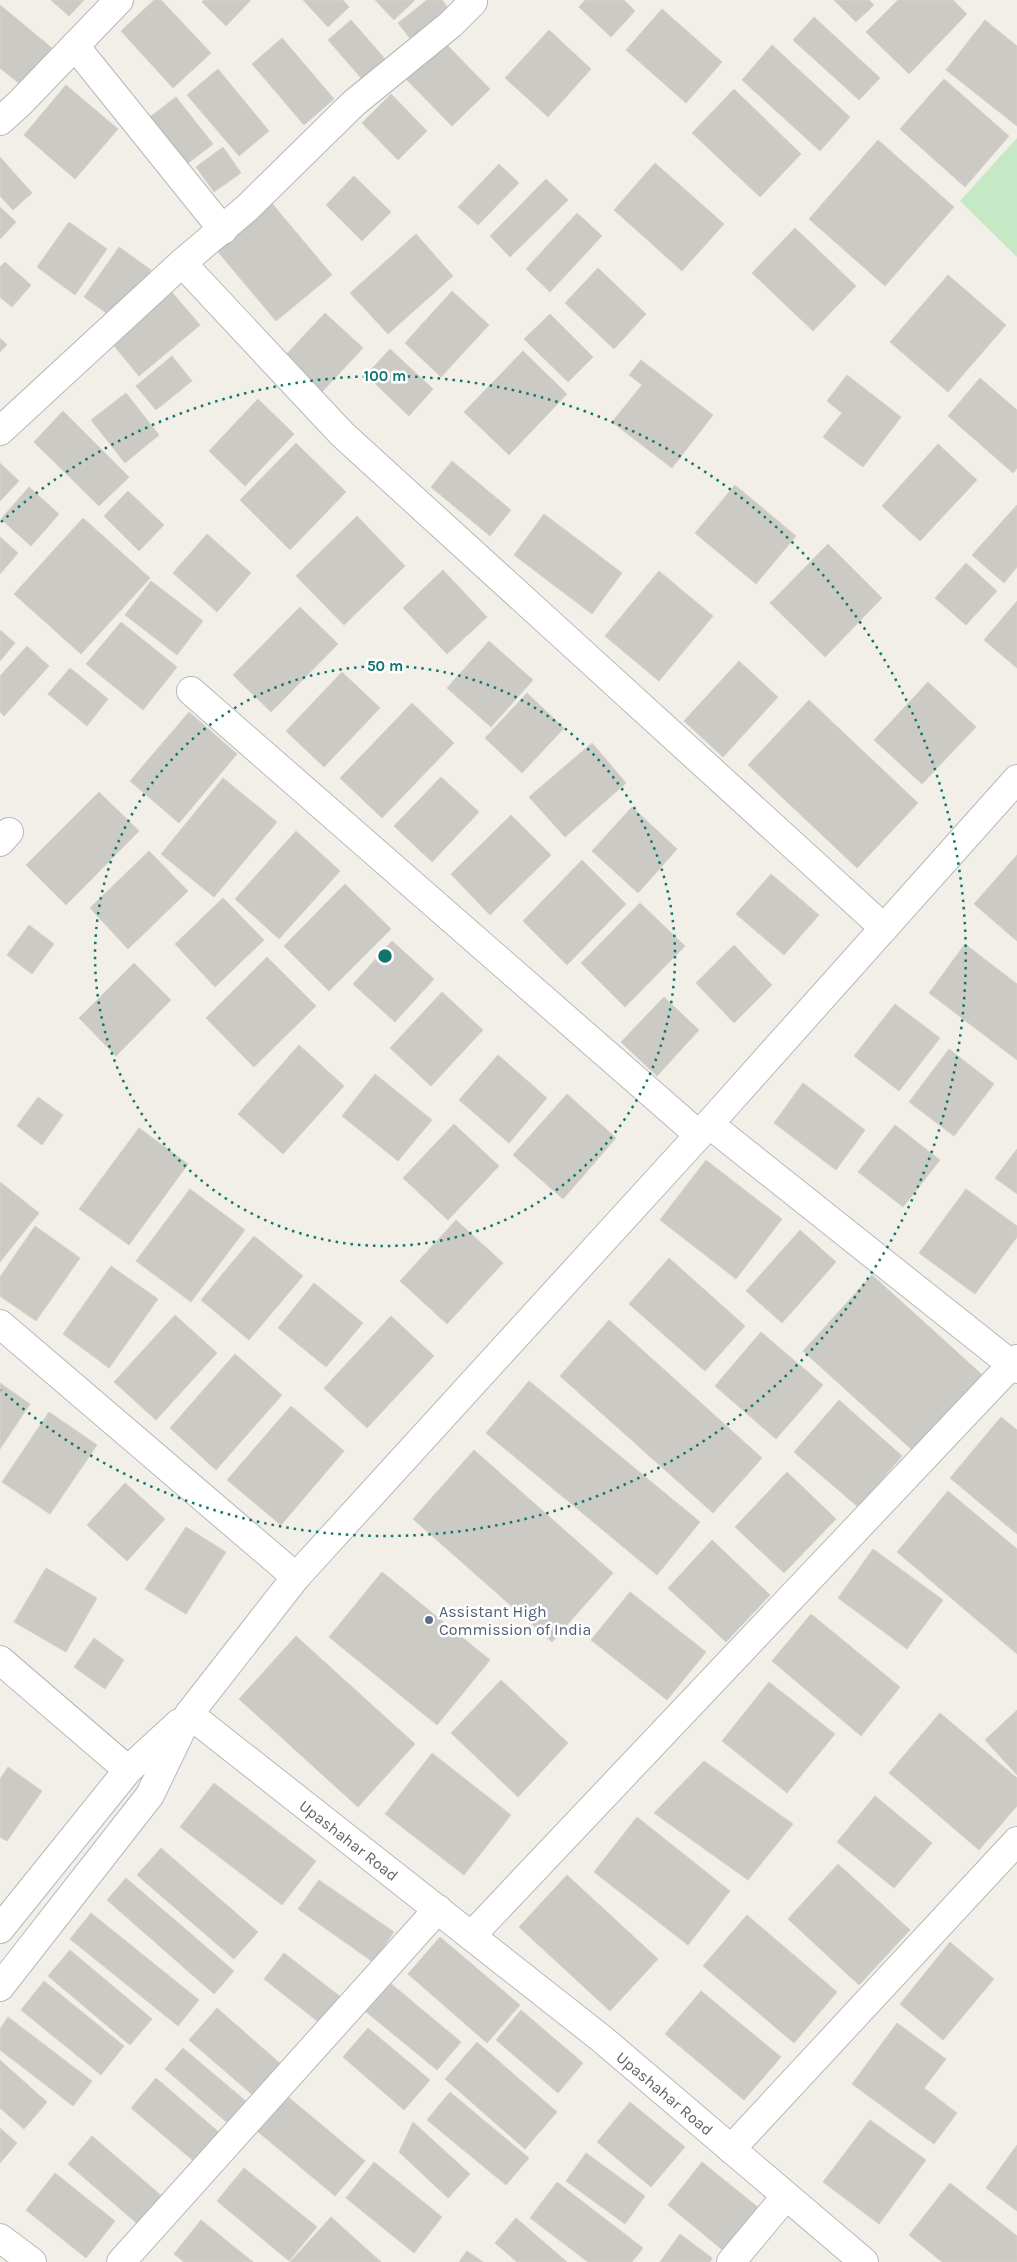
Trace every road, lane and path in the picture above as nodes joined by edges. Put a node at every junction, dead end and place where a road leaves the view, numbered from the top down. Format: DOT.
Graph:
graph roads {
  1 [pos="119,0"];
  2 [pos="471,0"];
  3 [pos="75,46"];
  4 [pos="0,121"];
  5 [pos="223,230"];
  6 [pos="182,263"];
  7 [pos="0,431"];
  8 [pos="191,691"];
  9 [pos="1017,778"];
  10 [pos="884,928"];
  11 [pos="704,1130"];
  12 [pos="0,1324"];
  13 [pos="1015,1364"];
  14 [pos="296,1577"];
  15 [pos="0,1660"];
  16 [pos="189,1714"];
  17 [pos="128,1770"];
  18 [pos="1017,1841"];
  19 [pos="438,1910"];
  20 [pos="0,1928"];
  21 [pos="471,1936"];
  22 [pos="0,1987"];
  23 [pos="731,2148"];
  24 [pos="786,2196"];
  25 [pos="0,2238"];
  26 [pos="32,2262"];
  27 [pos="122,2262"];
  28 [pos="732,2262"];
  29 [pos="864,2262"];
  1 -- 3 [label="street"];
  2 -- 5 [label="street"];
  3 -- 4 [label="street"];
  3 -- 5 [label="street"];
  5 -- 6 [label="street"];
  6 -- 7 [label="street"];
  6 -- 10 [label="street"];
  8 -- 11 [label="street"];
  9 -- 10 [label="street"];
  10 -- 11 [label="street"];
  11 -- 13 [label="street"];
  11 -- 14 [label="street"];
  12 -- 14 [label="street"];
  13 -- 21 [label="street"];
  14 -- 16 [label="street"];
  15 -- 17 [label="street"];
  16 -- 17 [label="street"];
  16 -- 19 [label="street, Upashahar Road"];
  16 -- 22 [label="street"];
  17 -- 20 [label="street"];
  18 -- 23 [label="street"];
  19 -- 21 [label="street, Upashahar Road"];
  19 -- 27 [label="street"];
  21 -- 23 [label="street, Upashahar Road"];
  23 -- 24 [label="street, Upashahar Road"];
  24 -- 28 [label="street"];
  24 -- 29 [label="street, Upashahar Road"];
  25 -- 26 [label="street"];
}
